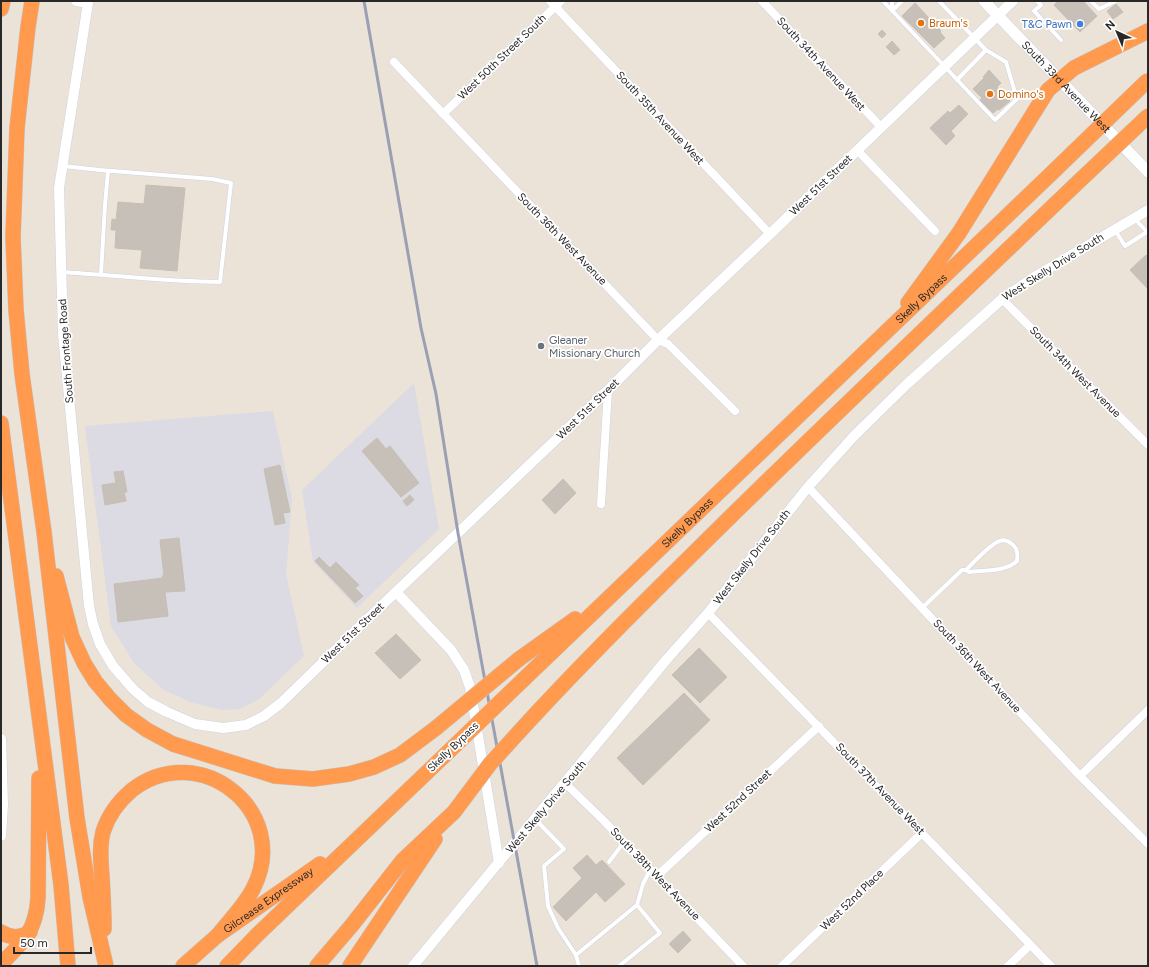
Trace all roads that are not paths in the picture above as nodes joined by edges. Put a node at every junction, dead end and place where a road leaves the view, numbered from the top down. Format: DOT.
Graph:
graph roads {
  1 [pos="2,1"];
  2 [pos="32,1"];
  3 [pos="76,1"];
  4 [pos="762,1"];
  5 [pos="883,1"];
  6 [pos="892,1"];
  7 [pos="902,1"];
  8 [pos="939,1"];
  9 [pos="984,1"];
  10 [pos="1013,1"];
  11 [pos="1037,1"];
  12 [pos="1091,1"];
  13 [pos="1099,1"];
  14 [pos="1116,1"];
  15 [pos="92,2"];
  16 [pos="555,3"];
  17 [pos="1095,5"];
  18 [pos="1,9"];
  19 [pos="892,11"];
  20 [pos="998,16"];
  21 [pos="1148,31"];
  22 [pos="974,38"];
  23 [pos="1061,40"];
  24 [pos="986,50"];
  25 [pos="394,62"];
  26 [pos="944,66"];
  27 [pos="957,80"];
  28 [pos="1060,80"];
  29 [pos="1148,81"];
  30 [pos="444,114"];
  31 [pos="1148,116"];
  32 [pos="881,127"];
  33 [pos="858,150"];
  34 [pos="63,166"];
  35 [pos="108,171"];
  36 [pos="1148,172"];
  37 [pos="1148,210"];
  38 [pos="1134,218"];
  39 [pos="1115,229"];
  40 [pos="935,231"];
  41 [pos="1147,233"];
  42 [pos="770,234"];
  43 [pos="61,272"];
  44 [pos="101,274"];
  45 [pos="1002,299"];
  46 [pos="888,331"];
  47 [pos="658,340"];
  48 [pos="608,390"];
  49 [pos="735,411"];
  50 [pos="1,423"];
  51 [pos="1148,445"];
  52 [pos="808,487"];
  53 [pos="600,504"];
  54 [pos="44,532"];
  55 [pos="966,570"];
  56 [pos="618,588"];
  57 [pos="396,592"];
  58 [pos="922,608"];
  59 [pos="708,613"];
  60 [pos="133,689"];
  61 [pos="1148,710"];
  62 [pos="39,719"];
  63 [pos="819,726"];
  64 [pos="1,739"];
  65 [pos="1080,776"];
  66 [pos="565,783"];
  67 [pos="454,812"];
  68 [pos="534,819"];
  69 [pos="922,833"];
  70 [pos="1,836"];
  71 [pos="357,838"];
  72 [pos="624,842"];
  73 [pos="1148,844"];
  74 [pos="609,862"];
  75 [pos="499,863"];
  76 [pos="650,870"];
  77 [pos="657,876"];
  78 [pos="637,905"];
  79 [pos="1,932"];
  80 [pos="30,932"];
  81 [pos="218,935"];
  82 [pos="1030,945"];
  83 [pos="576,955"];
  84 [pos="1,964"];
  85 [pos="68,966"];
  86 [pos="106,966"];
  87 [pos="183,966"];
  88 [pos="227,966"];
  89 [pos="317,966"];
  90 [pos="350,966"];
  91 [pos="413,966"];
  92 [pos="579,966"];
  93 [pos="619,966"];
  94 [pos="743,966"];
  95 [pos="782,966"];
  96 [pos="1008,966"];
  97 [pos="1051,966"];
  1 -- 18 [label="highway"];
  2 -- 54 [label="highway"];
  3 -- 15 [label="street"];
  4 -- 32 [label="street, South 34th Avenue West"];
  5 -- 19 [label="lane"];
  6 -- 19 [label="lane"];
  7 -- 19 [label="lane"];
  8 -- 22 [label="lane"];
  9 -- 20 [label="main road, South 33rd Avenue West"];
  10 -- 20 [label="street, West 51st Street"];
  11 -- 23 [label="lane"];
  12 -- 17 [label="lane"];
  13 -- 17 [label="lane"];
  14 -- 17 [label="lane"];
  15 -- 34 [label="street, South Frontage Road"];
  16 -- 30 [label="street, West 50th Street South"];
  16 -- 42 [label="street, South 35th Avenue West"];
  19 -- 26 [label="lane"];
  20 -- 22 [label="street, West 51st Street"];
  20 -- 28 [label="main road, South 33rd Avenue West"];
  21 -- 28 [label="highway"];
  22 -- 24 [label="lane"];
  22 -- 26 [label="street, West 51st Street"];
  24 -- 27 [label="lane"];
  24 -- 27 [label="lane"];
  25 -- 30 [label="street, South 36th West Avenue"];
  26 -- 27 [label="lane"];
  26 -- 32 [label="street, West 51st Street"];
  28 -- 36 [label="main road, South 33rd Avenue West"];
  28 -- 46 [label="highway"];
  29 -- 46 [label="highway, Skelly Bypass, bridge"];
  30 -- 47 [label="street, South 36th West Avenue"];
  31 -- 67 [label="highway, bridge"];
  32 -- 33 [label="street, West 51st Street"];
  33 -- 40 [label="street"];
  33 -- 42 [label="street, West 51st Street"];
  34 -- 35 [label="lane"];
  34 -- 43 [label="street, South Frontage Road"];
  35 -- 44 [label="lane"];
  35 -- 44 [label="lane"];
  37 -- 38 [label="street, West Skelly Drive South"];
  38 -- 39 [label="street, West Skelly Drive South"];
  38 -- 41 [label="lane"];
  39 -- 41 [label="lane"];
  39 -- 45 [label="street, West Skelly Drive South"];
  42 -- 47 [label="street, West 51st Street"];
  43 -- 44 [label="lane"];
  43 -- 60 [label="street, South Frontage Road"];
  45 -- 51 [label="street, South 34th West Avenue"];
  45 -- 52 [label="street, West Skelly Drive South"];
  46 -- 56 [label="highway, Skelly Bypass"];
  47 -- 48 [label="street, West 51st Street"];
  47 -- 49 [label="street, South 36th West Avenue"];
  48 -- 53 [label="street"];
  48 -- 57 [label="street, West 51st Street"];
  50 -- 62 [label="highway"];
  52 -- 58 [label="street, South 36th West Avenue"];
  52 -- 59 [label="street, West Skelly Drive South"];
  54 -- 56 [label="highway, bridge"];
  54 -- 86 [label="highway"];
  55 -- 55 [label="lane"];
  55 -- 58 [label="lane"];
  56 -- 71 [label="highway, Skelly Bypass, bridge"];
  57 -- 60 [label="street, West 51st Street"];
  57 -- 75 [label="street"];
  58 -- 65 [label="street, South 36th West Avenue"];
  59 -- 63 [label="street, South 37th Avenue West"];
  59 -- 66 [label="street, West Skelly Drive South"];
  61 -- 65 [label="street"];
  62 -- 80 [label="highway"];
  62 -- 85 [label="highway"];
  63 -- 69 [label="street, South 37th Avenue West"];
  63 -- 77 [label="street, West 52nd Street"];
  64 -- 70 [label="street"];
  65 -- 73 [label="street, South 36th West Avenue"];
  66 -- 68 [label="street, West Skelly Drive South"];
  66 -- 72 [label="street, South 38th West Avenue"];
  67 -- 89 [label="highway"];
  67 -- 90 [label="highway"];
  68 -- 75 [label="street, West Skelly Drive South"];
  68 -- 83 [label="lane"];
  69 -- 82 [label="street, South 37th Avenue West"];
  69 -- 95 [label="street, West 52nd Place"];
  71 -- 81 [label="highway, Gilcrease Expressway"];
  71 -- 88 [label="highway, Skelly Bypass"];
  72 -- 74 [label="lane"];
  72 -- 76 [label="street, South 38th West Avenue"];
  75 -- 91 [label="street, West Skelly Drive South"];
  76 -- 77 [label="street, South 38th West Avenue"];
  76 -- 78 [label="lane"];
  77 -- 94 [label="street, South 38th West Avenue"];
  78 -- 83 [label="lane"];
  78 -- 93 [label="lane"];
  79 -- 80 [label="highway"];
  80 -- 84 [label="highway"];
  81 -- 86 [label="highway"];
  81 -- 87 [label="highway, Gilcrease Expressway"];
  82 -- 96 [label="street"];
  82 -- 97 [label="street, South 37th Avenue West"];
  83 -- 92 [label="lane"];
}
